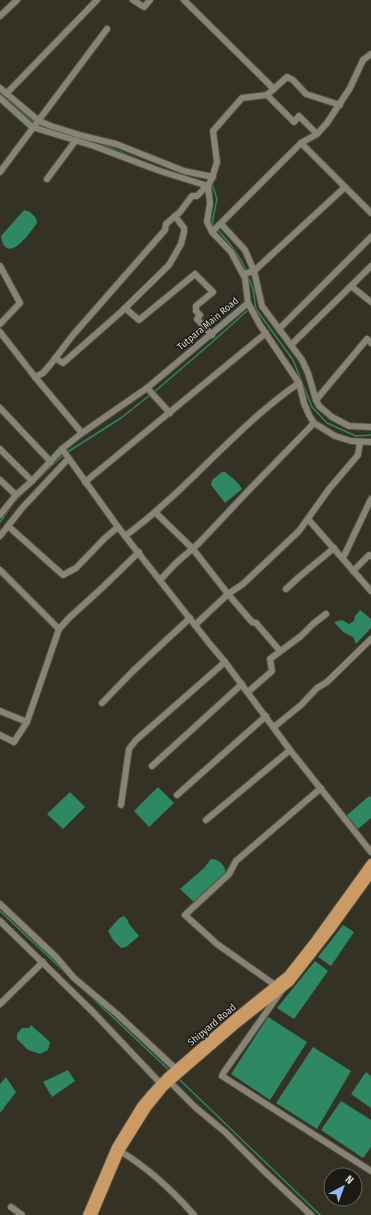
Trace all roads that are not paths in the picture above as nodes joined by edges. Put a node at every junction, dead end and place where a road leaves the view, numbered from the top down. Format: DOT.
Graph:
graph roads {
  1 [pos="17,0"];
  2 [pos="97,0"];
  3 [pos="133,0"];
  4 [pos="150,0"];
  5 [pos="188,1"];
  6 [pos="0,16"];
  7 [pos="107,30"];
  8 [pos="371,54"];
  9 [pos="0,88"];
  10 [pos="274,89"];
  11 [pos="7,93"];
  12 [pos="267,95"];
  13 [pos="0,98"];
  14 [pos="340,105"];
  15 [pos="36,124"];
  16 [pos="317,134"];
  17 [pos="76,140"];
  18 [pos="301,143"];
  19 [pos="0,172"];
  20 [pos="213,177"];
  21 [pos="47,179"];
  22 [pos="206,186"];
  23 [pos="345,187"];
  24 [pos="371,213"];
  25 [pos="175,216"];
  26 [pos="220,224"];
  27 [pos="213,231"];
  28 [pos="371,237"];
  29 [pos="0,266"];
  30 [pos="371,266"];
  31 [pos="247,273"];
  32 [pos="351,286"];
  33 [pos="371,302"];
  34 [pos="248,303"];
  35 [pos="125,308"];
  36 [pos="0,324"];
  37 [pos="279,329"];
  38 [pos="0,332"];
  39 [pos="266,333"];
  40 [pos="212,335"];
  41 [pos="371,343"];
  42 [pos="291,345"];
  43 [pos="55,358"];
  44 [pos="35,377"];
  45 [pos="299,383"];
  46 [pos="150,392"];
  47 [pos="316,400"];
  48 [pos="0,408"];
  49 [pos="170,413"];
  50 [pos="314,422"];
  51 [pos="371,427"];
  52 [pos="82,433"];
  53 [pos="360,442"];
  54 [pos="371,442"];
  55 [pos="0,449"];
  56 [pos="62,450"];
  57 [pos="68,459"];
  58 [pos="51,462"];
  59 [pos="0,480"];
  60 [pos="32,480"];
  61 [pos="85,482"];
  62 [pos="16,495"];
  63 [pos="371,499"];
  64 [pos="155,512"];
  65 [pos="0,515"];
  66 [pos="308,519"];
  67 [pos="8,526"];
  68 [pos="118,527"];
  69 [pos="0,536"];
  70 [pos="125,536"];
  71 [pos="334,548"];
  72 [pos="193,549"];
  73 [pos="139,552"];
  74 [pos="371,556"];
  75 [pos="343,558"];
  76 [pos="0,570"];
  77 [pos="353,571"];
  78 [pos="160,580"];
  79 [pos="286,589"];
  80 [pos="371,591"];
  81 [pos="228,594"];
  82 [pos="326,614"];
  83 [pos="190,618"];
  84 [pos="195,625"];
  85 [pos="59,629"];
  86 [pos="371,639"];
  87 [pos="280,651"];
  88 [pos="225,662"];
  89 [pos="242,684"];
  90 [pos="248,692"];
  91 [pos="102,702"];
  92 [pos="0,711"];
  93 [pos="266,716"];
  94 [pos="26,722"];
  95 [pos="274,727"];
  96 [pos="0,735"];
  97 [pos="290,750"];
  98 [pos="152,766"];
  99 [pos="321,788"];
  100 [pos="177,795"];
  101 [pos="121,805"];
  102 [pos="206,820"];
  103 [pos="371,852"];
  104 [pos="371,864"];
  105 [pos="371,874"];
  106 [pos="0,904"];
  107 [pos="0,921"];
  108 [pos="43,962"];
  109 [pos="279,988"];
  110 [pos="0,1004"];
  111 [pos="178,1071"];
  112 [pos="165,1084"];
  113 [pos="120,1151"];
  114 [pos="371,1170"];
  115 [pos="11,1207"];
  116 [pos="22,1215"];
  117 [pos="87,1215"];
  118 [pos="93,1215"];
  119 [pos="194,1215"];
  120 [pos="311,1215"];
  1 -- 6 [label="street"];
  2 -- 11 [label="street"];
  3 -- 4 [label="street"];
  5 -- 10 [label="street"];
  7 -- 15 [label="street"];
  8 -- 14 [label="street"];
  9 -- 11 [label="street"];
  10 -- 12 [label="street"];
  10 -- 14 [label="street"];
  11 -- 15 [label="street"];
  12 -- 16 [label="street"];
  12 -- 20 [label="street"];
  13 -- 15 [label="street"];
  14 -- 16 [label="street"];
  15 -- 17 [label="street"];
  15 -- 19 [label="street"];
  15 -- 20 [label="street"];
  16 -- 18 [label="street"];
  17 -- 21 [label="street"];
  17 -- 22 [label="street"];
  18 -- 23 [label="street"];
  18 -- 26 [label="street"];
  20 -- 22 [label="street"];
  22 -- 25 [label="street"];
  22 -- 27 [label="street"];
  23 -- 24 [label="street"];
  23 -- 31 [label="street"];
  25 -- 35 [label="street"];
  25 -- 43 [label="street"];
  26 -- 27 [label="street"];
  26 -- 31 [label="street"];
  27 -- 31 [label="street, Tutpara Main Road"];
  28 -- 37 [label="street"];
  29 -- 36 [label="street"];
  30 -- 32 [label="street"];
  31 -- 34 [label="street, Tutpara Main Road"];
  31 -- 37 [label="street"];
  32 -- 33 [label="street"];
  32 -- 42 [label="street"];
  34 -- 39 [label="street"];
  34 -- 40 [label="street, Tutpara Main Road"];
  35 -- 40 [label="street"];
  35 -- 43 [label="street"];
  37 -- 42 [label="street"];
  38 -- 44 [label="street"];
  39 -- 45 [label="street"];
  39 -- 49 [label="street"];
  40 -- 46 [label="street, Tutpara Main Road"];
  41 -- 47 [label="street"];
  42 -- 47 [label="street"];
  43 -- 44 [label="street"];
  44 -- 52 [label="street"];
  45 -- 50 [label="street"];
  45 -- 64 [label="street"];
  46 -- 49 [label="street"];
  46 -- 52 [label="street, Tutpara Main Road"];
  47 -- 51 [label="street"];
  48 -- 58 [label="street"];
  49 -- 61 [label="street"];
  50 -- 53 [label="street"];
  50 -- 72 [label="street"];
  52 -- 56 [label="street, Tutpara Main Road"];
  53 -- 54 [label="street"];
  53 -- 66 [label="street"];
  55 -- 60 [label="street"];
  56 -- 57 [label="street"];
  56 -- 58 [label="street, Tutpara Main Road"];
  57 -- 61 [label="street"];
  57 -- 67 [label="street"];
  58 -- 60 [label="street, Tutpara Main Road"];
  59 -- 62 [label="street"];
  60 -- 62 [label="street, Tutpara Main Road"];
  61 -- 68 [label="street"];
  62 -- 65 [label="street, Tutpara Main Road"];
  63 -- 75 [label="street"];
  64 -- 70 [label="street"];
  64 -- 72 [label="street"];
  66 -- 71 [label="street"];
  66 -- 81 [label="street"];
  67 -- 68 [label="street"];
  67 -- 69 [label="street"];
  68 -- 70 [label="street"];
  70 -- 73 [label="street"];
  71 -- 75 [label="street"];
  71 -- 79 [label="street"];
  72 -- 78 [label="street"];
  72 -- 81 [label="street"];
  73 -- 78 [label="street"];
  73 -- 85 [label="street"];
  74 -- 77 [label="street"];
  75 -- 77 [label="street"];
  76 -- 85 [label="street"];
  77 -- 80 [label="street"];
  78 -- 83 [label="street"];
  81 -- 84 [label="street"];
  81 -- 87 [label="street"];
  82 -- 87 [label="street"];
  83 -- 84 [label="street"];
  83 -- 91 [label="street"];
  84 -- 88 [label="street"];
  85 -- 94 [label="street"];
  86 -- 95 [label="street"];
  87 -- 90 [label="street"];
  88 -- 89 [label="street"];
  88 -- 101 [label="street"];
  89 -- 90 [label="street"];
  89 -- 98 [label="street"];
  90 -- 93 [label="street"];
  92 -- 94 [label="street"];
  93 -- 95 [label="street"];
  93 -- 100 [label="street"];
  94 -- 96 [label="street"];
  95 -- 97 [label="street"];
  97 -- 99 [label="street"];
  97 -- 102 [label="street"];
  99 -- 103 [label="street"];
  99 -- 109 [label="street"];
  104 -- 109 [label="main road, Shipyard Road"];
  105 -- 109 [label="main road, Shipyard Road"];
  106 -- 111 [label="street"];
  107 -- 108 [label="street"];
  108 -- 110 [label="street"];
  108 -- 112 [label="street"];
  109 -- 111 [label="main road, Shipyard Road"];
  109 -- 114 [label="street"];
  111 -- 112 [label="main road, Shipyard Road"];
  112 -- 113 [label="main road, Shipyard Road"];
  112 -- 117 [label="main road, Shipyard Road"];
  112 -- 120 [label="street"];
  113 -- 118 [label="main road, Shipyard Road"];
  113 -- 119 [label="street"];
  115 -- 116 [label="street"];
}
